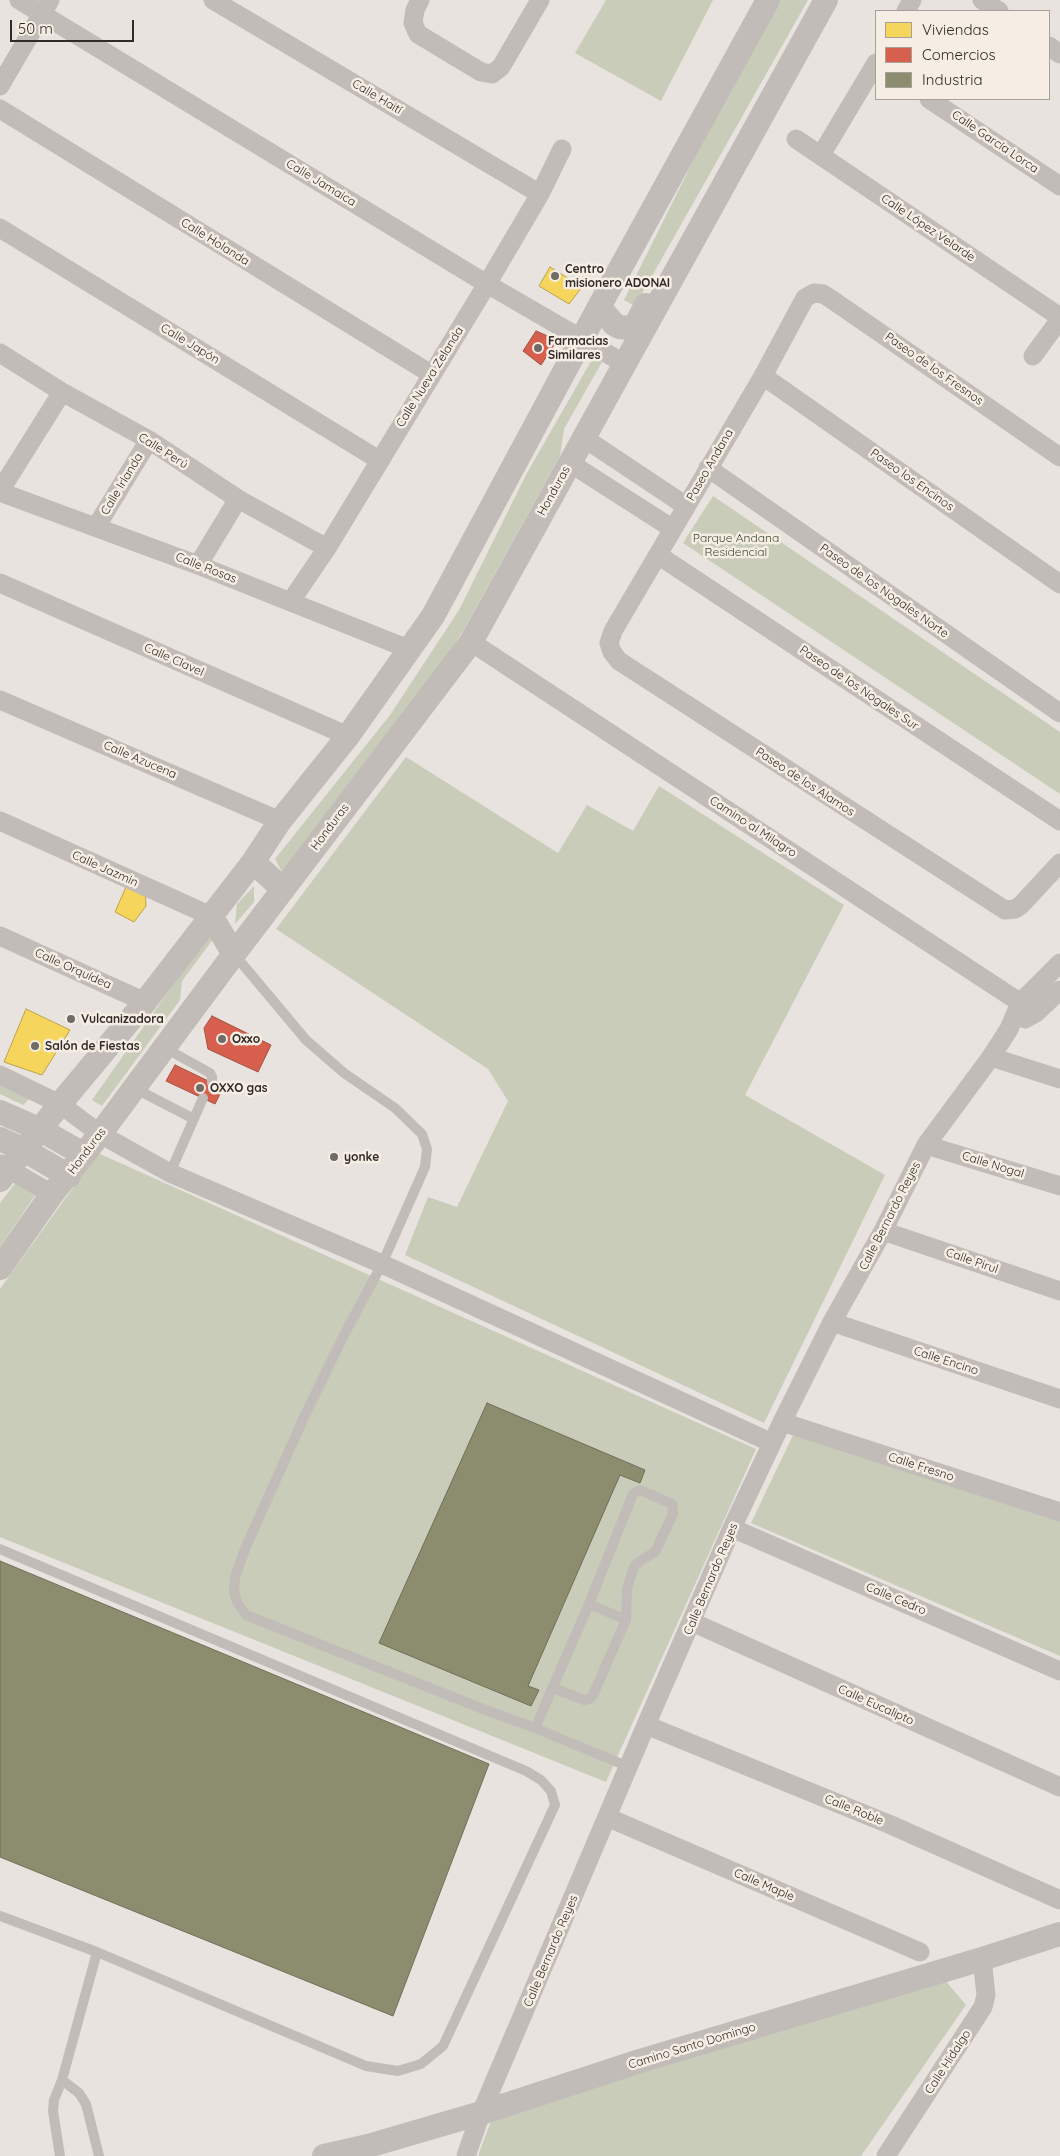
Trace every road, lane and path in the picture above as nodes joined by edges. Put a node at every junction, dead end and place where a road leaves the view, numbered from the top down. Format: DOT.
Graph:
graph roads {
  1 [pos="19,0"];
  2 [pos="213,0"];
  3 [pos="420,0"];
  4 [pos="540,0"];
  5 [pos="768,0"];
  6 [pos="826,0"];
  7 [pos="982,0"];
  8 [pos="46,7"];
  9 [pos="997,10"];
  10 [pos="875,65"];
  11 [pos="0,86"];
  12 [pos="931,100"];
  13 [pos="0,109"];
  14 [pos="796,139"];
  15 [pos="562,149"];
  16 [pos="821,155"];
  17 [pos="1060,186"];
  18 [pos="540,194"];
  19 [pos="700,227"];
  20 [pos="0,228"];
  21 [pos="487,284"];
  22 [pos="805,298"];
  23 [pos="599,307"];
  24 [pos="1060,318"];
  25 [pos="582,339"];
  26 [pos="0,353"];
  27 [pos="1033,356"];
  28 [pos="625,364"];
  29 [pos="431,374"];
  30 [pos="763,376"];
  31 [pos="62,392"];
  32 [pos="584,438"];
  33 [pos="149,440"];
  34 [pos="1060,457"];
  35 [pos="379,460"];
  36 [pos="570,463"];
  37 [pos="708,468"];
  38 [pos="0,492"];
  39 [pos="238,499"];
  40 [pos="686,506"];
  41 [pos="96,527"];
  42 [pos="673,529"];
  43 [pos="328,548"];
  44 [pos="658,555"];
  45 [pos="198,565"];
  46 [pos="0,583"];
  47 [pos="1060,584"];
  48 [pos="291,601"];
  49 [pos="613,631"];
  50 [pos="471,642"];
  51 [pos="411,650"];
  52 [pos="0,700"];
  53 [pos="1060,713"];
  54 [pos="348,736"];
  55 [pos="0,821"];
  56 [pos="280,821"];
  57 [pos="1060,821"];
  58 [pos="254,862"];
  59 [pos="1060,863"];
  60 [pos="282,889"];
  61 [pos="211,916"];
  62 [pos="0,936"];
  63 [pos="234,954"];
  64 [pos="1060,963"];
  65 [pos="1060,990"];
  66 [pos="145,1002"];
  67 [pos="1028,1008"];
  68 [pos="164,1047"];
  69 [pos="991,1057"];
  70 [pos="0,1075"];
  71 [pos="1060,1079"];
  72 [pos="212,1083"];
  73 [pos="134,1087"];
  74 [pos="203,1098"];
  75 [pos="60,1104"];
  76 [pos="0,1112"];
  77 [pos="194,1119"];
  78 [pos="41,1130"];
  79 [pos="100,1134"];
  80 [pos="0,1139"];
  81 [pos="926,1144"];
  82 [pos="24,1150"];
  83 [pos="83,1154"];
  84 [pos="3,1171"];
  85 [pos="170,1173"];
  86 [pos="69,1176"];
  87 [pos="1060,1186"];
  88 [pos="52,1194"];
  89 [pos="883,1231"];
  90 [pos="382,1264"];
  91 [pos="0,1268"];
  92 [pos="1060,1290"];
  93 [pos="832,1322"];
  94 [pos="1060,1399"];
  95 [pos="782,1422"];
  96 [pos="772,1443"];
  97 [pos="1060,1512"];
  98 [pos="732,1528"];
  99 [pos="0,1549"];
  100 [pos="589,1604"];
  101 [pos="626,1620"];
  102 [pos="692,1622"];
  103 [pos="1060,1671"];
  104 [pos="553,1688"];
  105 [pos="646,1725"];
  106 [pos="535,1728"];
  107 [pos="629,1768"];
  108 [pos="1060,1787"];
  109 [pos="609,1818"];
  110 [pos="1060,1900"];
  111 [pos="0,1916"];
  112 [pos="1060,1934"];
  113 [pos="97,1952"];
  114 [pos="920,1952"];
  115 [pos="982,1959"];
  116 [pos="62,2080"];
  117 [pos="481,2114"];
  118 [pos="60,2156"];
  119 [pos="99,2156"];
  120 [pos="324,2156"];
  121 [pos="466,2156"];
  122 [pos="886,2156"];
  1 -- 8 [label="street, Calle Jamaica"];
  2 -- 18 [label="street, Calle Haití"];
  3 -- 4 [label="street"];
  5 -- 23 [label="street"];
  6 -- 19 [label="street"];
  7 -- 9 [label="street"];
  8 -- 11 [label="street"];
  8 -- 21 [label="street, Calle Jamaica"];
  10 -- 16 [label="street"];
  12 -- 17 [label="street, Calle García Lorca"];
  13 -- 29 [label="street, Calle Holanda"];
  14 -- 16 [label="street, Calle López Velarde"];
  15 -- 18 [label="street, Calle Nueva Zelanda"];
  16 -- 24 [label="street, Calle López Velarde"];
  18 -- 21 [label="street, Calle Nueva Zelanda"];
  19 -- 23 [label="street"];
  19 -- 28 [label="street, Honduras"];
  20 -- 35 [label="street, Calle Japón"];
  21 -- 25 [label="street, Calle Jamaica"];
  21 -- 29 [label="street, Calle Nueva Zelanda"];
  22 -- 30 [label="street, Paseo Andana"];
  22 -- 34 [label="street, Paseo de los Fresnos"];
  23 -- 25 [label="street"];
  24 -- 27 [label="street"];
  25 -- 28 [label="street, Calle Jamaica"];
  25 -- 51 [label="street"];
  26 -- 31 [label="street, Calle Perú"];
  28 -- 32 [label="street, Honduras"];
  29 -- 35 [label="street, Calle Nueva Zelanda"];
  30 -- 37 [label="street, Paseo Andana"];
  30 -- 47 [label="street, Paseo los Encinos"];
  31 -- 33 [label="street, Calle Perú"];
  31 -- 38 [label="street"];
  32 -- 36 [label="street, Honduras"];
  32 -- 40 [label="street"];
  33 -- 39 [label="street, Calle Perú"];
  33 -- 41 [label="street, Calle Irlanda"];
  35 -- 43 [label="street, Calle Nueva Zelanda"];
  36 -- 42 [label="street"];
  36 -- 50 [label="street, Honduras"];
  37 -- 40 [label="street, Paseo Andana"];
  37 -- 53 [label="street, Paseo de los Nogales Norte"];
  38 -- 41 [label="street, Calle Rosas"];
  39 -- 43 [label="street, Calle Perú"];
  39 -- 45 [label="street"];
  40 -- 42 [label="street, Paseo Andana"];
  41 -- 45 [label="street, Calle Rosas"];
  42 -- 44 [label="street, Paseo Andana"];
  43 -- 48 [label="street, Calle Nueva Zelanda"];
  44 -- 49 [label="street, Paseo Andana"];
  44 -- 57 [label="street, Paseo de los Nogales Sur"];
  45 -- 48 [label="street, Calle Rosas"];
  46 -- 54 [label="street, Calle Clavel"];
  48 -- 51 [label="street, Calle Rosas"];
  49 -- 59 [label="street, Paseo de los Alamos"];
  50 -- 60 [label="street, Honduras"];
  50 -- 67 [label="street, Camino al Milagro"];
  51 -- 54 [label="street"];
  52 -- 56 [label="street, Calle Azucena"];
  54 -- 56 [label="street"];
  55 -- 61 [label="street, Calle Jazmin"];
  56 -- 58 [label="street"];
  58 -- 60 [label="street"];
  58 -- 61 [label="street"];
  60 -- 63 [label="street, Honduras"];
  61 -- 63 [label="street"];
  61 -- 66 [label="street"];
  62 -- 66 [label="street, Calle Orquídea"];
  63 -- 68 [label="street, Honduras"];
  63 -- 90 [label="lane"];
  64 -- 67 [label="street, Calle Bernardo Reyes"];
  65 -- 67 [label="street, Calle Bernardo Reyes"];
  66 -- 75 [label="street"];
  67 -- 69 [label="street, Calle Bernardo Reyes"];
  68 -- 72 [label="lane"];
  68 -- 73 [label="street, Honduras"];
  69 -- 71 [label="street"];
  69 -- 81 [label="street, Calle Bernardo Reyes"];
  70 -- 75 [label="street"];
  73 -- 77 [label="lane"];
  73 -- 79 [label="street, Honduras"];
  74 -- 77 [label="lane"];
  75 -- 78 [label="street"];
  75 -- 79 [label="street"];
  76 -- 78 [label="street"];
  77 -- 85 [label="lane"];
  78 -- 82 [label="street"];
  78 -- 83 [label="street"];
  79 -- 83 [label="street, Honduras"];
  79 -- 85 [label="street"];
  80 -- 82 [label="street"];
  81 -- 87 [label="street, Calle Nogal"];
  81 -- 89 [label="street, Calle Bernardo Reyes"];
  82 -- 84 [label="street"];
  82 -- 86 [label="street"];
  83 -- 86 [label="street, Honduras"];
  84 -- 88 [label="street"];
  85 -- 90 [label="street"];
  86 -- 88 [label="street, Honduras"];
  88 -- 91 [label="street, Honduras"];
  89 -- 92 [label="street, Calle Pirul"];
  89 -- 93 [label="street, Calle Bernardo Reyes"];
  90 -- 96 [label="street"];
  90 -- 106 [label="lane"];
  93 -- 94 [label="street, Calle Encino"];
  93 -- 95 [label="street, Calle Bernardo Reyes"];
  95 -- 96 [label="street, Calle Bernardo Reyes"];
  95 -- 97 [label="street, Calle Fresno"];
  96 -- 98 [label="street, Calle Bernardo Reyes"];
  98 -- 102 [label="street, Calle Bernardo Reyes"];
  98 -- 103 [label="street, Calle Cedro"];
  99 -- 113 [label="lane"];
  100 -- 101 [label="lane"];
  100 -- 101 [label="lane"];
  100 -- 104 [label="lane"];
  101 -- 104 [label="lane"];
  102 -- 105 [label="street, Calle Bernardo Reyes"];
  102 -- 108 [label="street, Calle Eucalipto"];
  104 -- 106 [label="lane"];
  105 -- 107 [label="street, Calle Bernardo Reyes"];
  105 -- 110 [label="street, Calle Roble"];
  106 -- 107 [label="lane"];
  107 -- 109 [label="street, Calle Bernardo Reyes"];
  109 -- 114 [label="street, Calle Maple"];
  109 -- 117 [label="street, Calle Bernardo Reyes"];
  111 -- 113 [label="lane"];
  112 -- 115 [label="street, Camino Santo Domingo"];
  113 -- 116 [label="lane"];
  115 -- 117 [label="street, Camino Santo Domingo"];
  115 -- 122 [label="street, Calle Hidalgo"];
  116 -- 118 [label="lane"];
  116 -- 119 [label="lane"];
  117 -- 120 [label="street, Camino Santo Domingo"];
  117 -- 121 [label="street, Calle Bernardo Reyes"];
}
